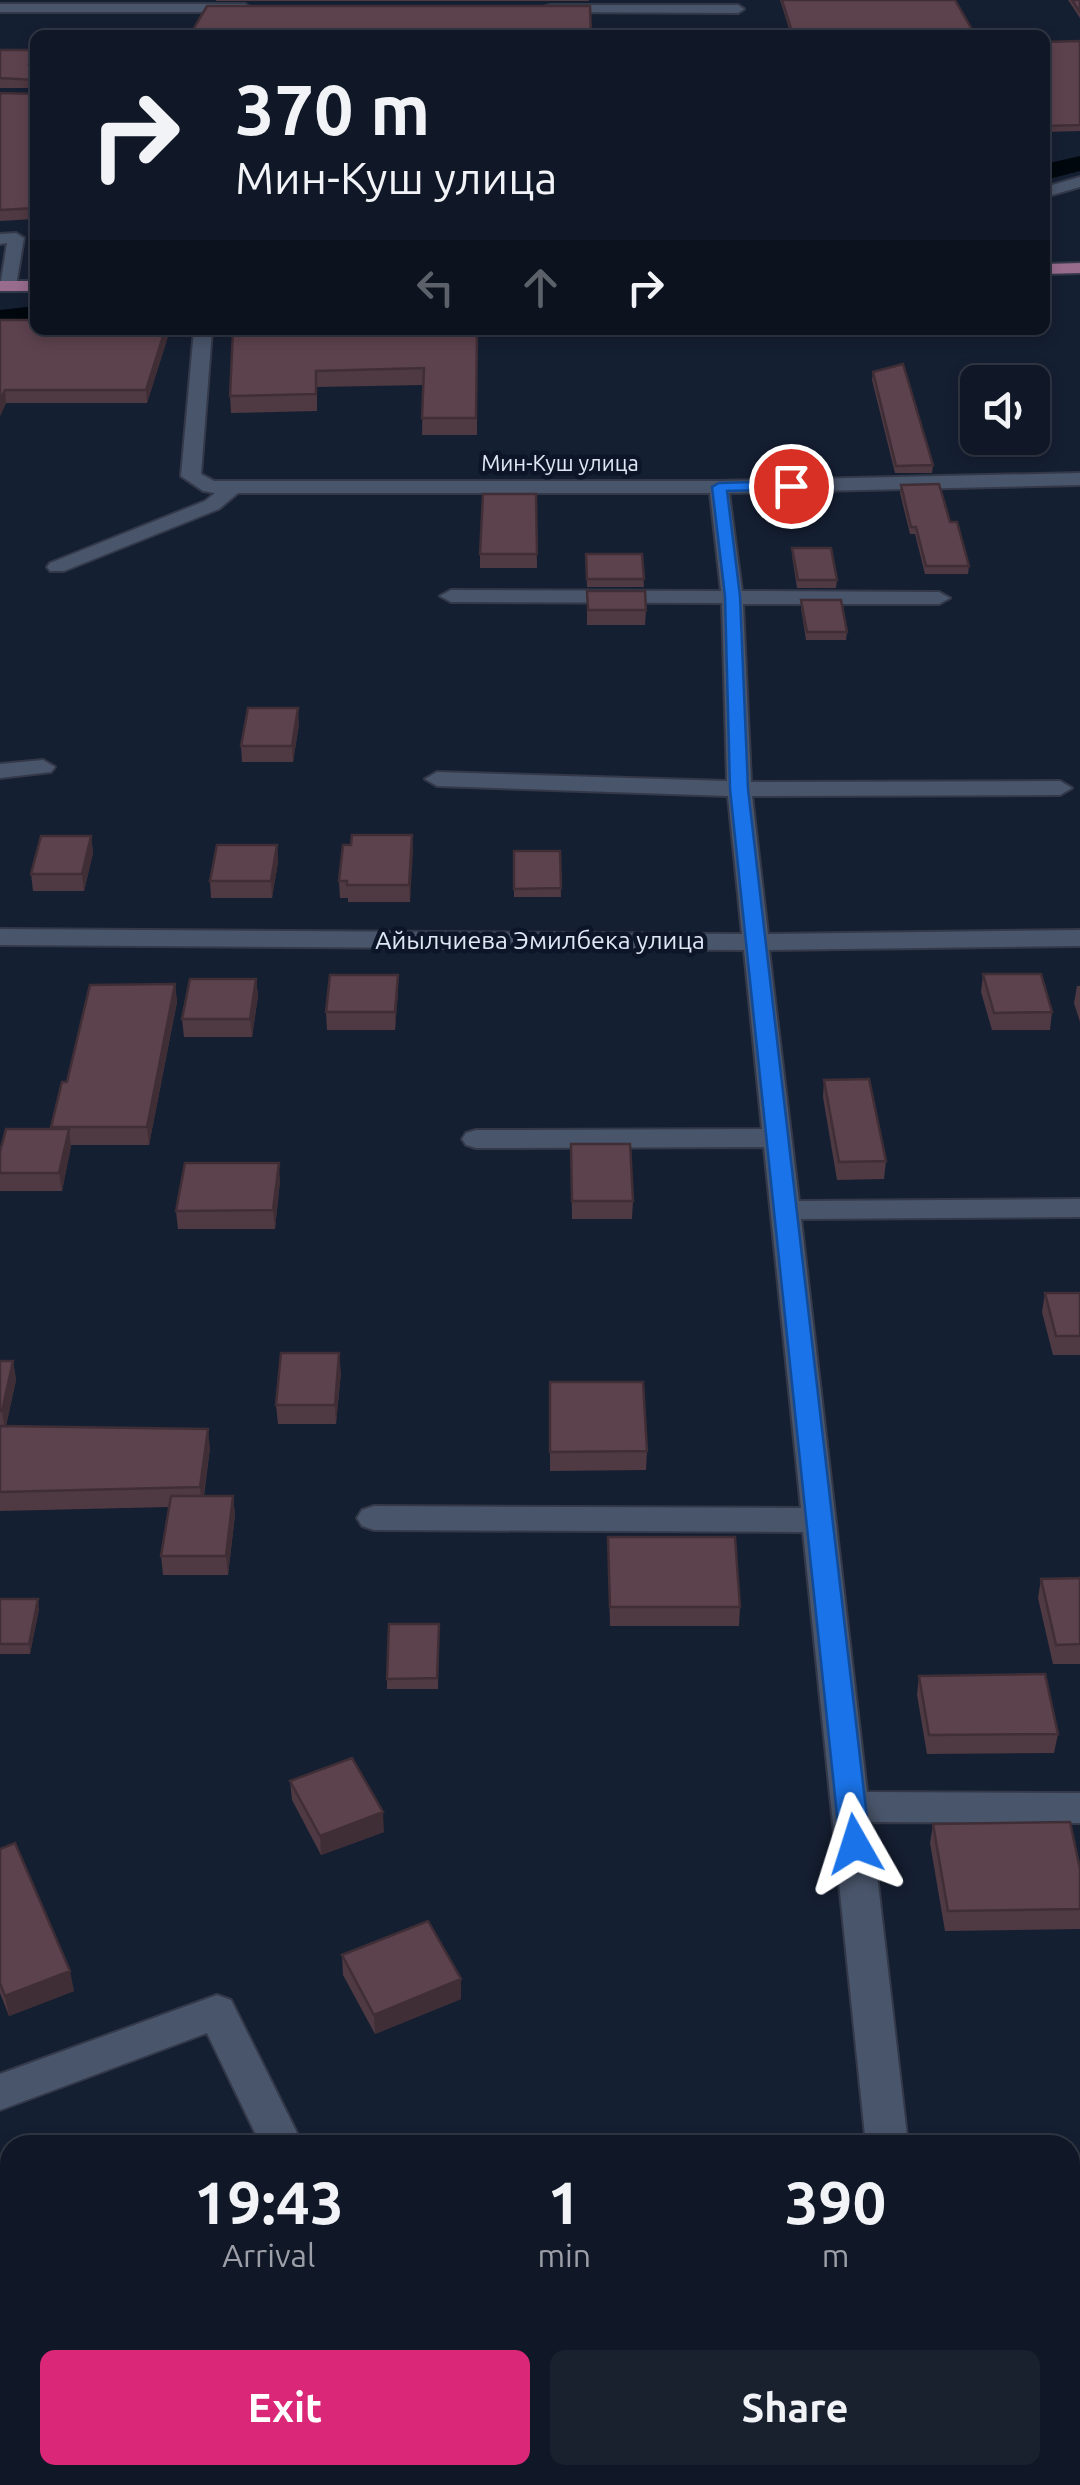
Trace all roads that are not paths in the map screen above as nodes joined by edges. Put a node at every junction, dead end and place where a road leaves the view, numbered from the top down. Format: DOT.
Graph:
graph roads {
  1 [pos="0,8"];
  2 [pos="266,8"];
  3 [pos="542,9"];
  4 [pos="739,10"];
  5 [pos="1080,182"];
  6 [pos="1050,191"];
  7 [pos="0,239"];
  8 [pos="1080,268"];
  9 [pos="1050,269"];
  10 [pos="4,286"];
  11 [pos="30,286"];
  12 [pos="204,335"];
  13 [pos="1080,479"];
  14 [pos="719,487"];
  15 [pos="231,489"];
  16 [pos="57,566"];
  17 [pos="451,596"];
  18 [pos="732,596"];
  19 [pos="939,598"];
  20 [pos="42,766"];
  21 [pos="0,772"];
  22 [pos="437,779"];
  23 [pos="1060,788"];
  24 [pos="739,789"];
  25 [pos="0,938"];
  26 [pos="1080,938"];
  27 [pos="757,942"];
  28 [pos="778,1138"];
  29 [pos="476,1139"];
  30 [pos="1080,1208"];
  31 [pos="788,1210"];
  32 [pos="374,1518"];
  33 [pos="819,1520"];
  34 [pos="851,1807"];
  35 [pos="1080,1808"];
  36 [pos="0,2092"];
  37 [pos="277,2135"];
  38 [pos="886,2135"];
  1 -- 2 [label="street"];
  3 -- 4 [label="street"];
  5 -- 6 [label="street"];
  7 -- 10 [label="street"];
  8 -- 9 [label="main road"];
  10 -- 11 [label="main road"];
  12 -- 15 [label="street, Мин-Куш улица"];
  13 -- 14 [label="street, Мин-Куш улица"];
  14 -- 15 [label="street, Мин-Куш улица"];
  14 -- 18 [label="street"];
  15 -- 16 [label="street"];
  17 -- 18 [label="street"];
  18 -- 19 [label="street"];
  18 -- 24 [label="street"];
  20 -- 21 [label="street"];
  22 -- 24 [label="street"];
  23 -- 24 [label="street"];
  24 -- 27 [label="street"];
  25 -- 27 [label="street, Айылчиева Эмилбека улица"];
  26 -- 27 [label="street, Айылчиева Эмилбека улица"];
  27 -- 28 [label="street"];
  28 -- 29 [label="street"];
  28 -- 31 [label="street"];
  30 -- 31 [label="street"];
  31 -- 33 [label="street"];
  32 -- 33 [label="street"];
  33 -- 34 [label="street"];
  34 -- 35 [label="street"];
  34 -- 38 [label="street"];
  36 -- 37 [label="street"];
}
